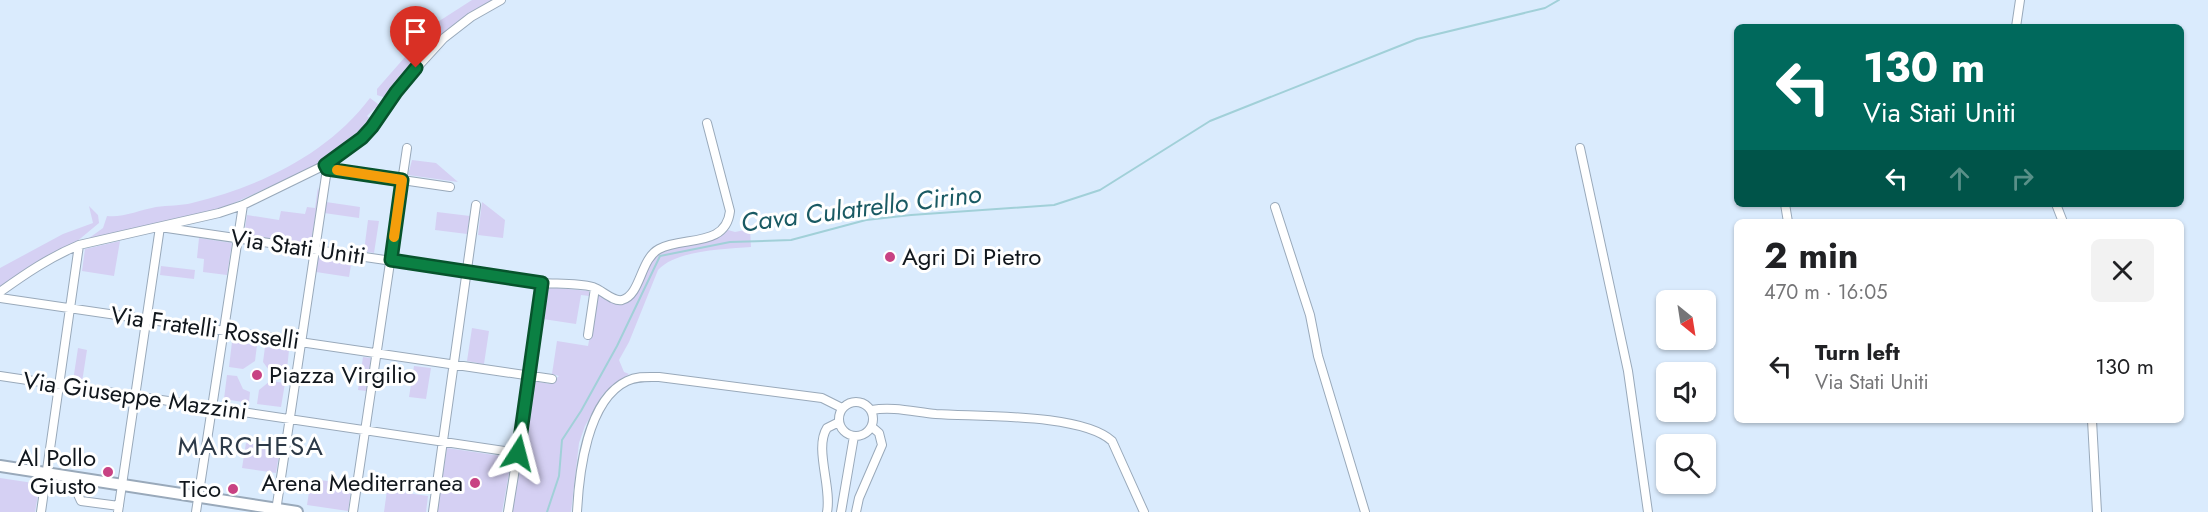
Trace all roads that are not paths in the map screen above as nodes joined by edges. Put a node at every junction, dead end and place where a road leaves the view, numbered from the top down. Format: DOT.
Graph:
graph roads {
  1 [pos="501,0"];
  2 [pos="2020,0"];
  3 [pos="2016,24"];
  4 [pos="707,123"];
  5 [pos="407,148"];
  6 [pos="1580,148"];
  7 [pos="326,167"];
  8 [pos="402,180"];
  9 [pos="450,187"];
  10 [pos="243,205"];
  11 [pos="476,206"];
  12 [pos="1275,207"];
  13 [pos="160,227"];
  14 [pos="238,238"];
  15 [pos="79,245"];
  16 [pos="315,249"];
  17 [pos="391,260"];
  18 [pos="466,271"];
  19 [pos="542,283"];
  20 [pos="595,288"];
  21 [pos="0,292"];
  22 [pos="0,298"];
  23 [pos="70,308"];
  24 [pos="147,320"];
  25 [pos="224,331"];
  26 [pos="588,334"];
  27 [pos="301,342"];
  28 [pos="377,353"];
  29 [pos="453,364"];
  30 [pos="0,376"];
  31 [pos="530,376"];
  32 [pos="552,379"];
  33 [pos="59,385"];
  34 [pos="135,396"];
  35 [pos="212,407"];
  36 [pos="842,408"];
  37 [pos="872,410"];
  38 [pos="290,419"];
  39 [pos="839,422"];
  40 [pos="2092,423"];
  41 [pos="872,427"];
  42 [pos="366,430"];
  43 [pos="854,436"];
  44 [pos="443,441"];
  45 [pos="518,453"];
  46 [pos="0,466"];
  47 [pos="0,472"];
  48 [pos="46,476"];
  49 [pos="76,481"];
  50 [pos="122,488"];
  51 [pos="197,504"];
  52 [pos="119,509"];
  53 [pos="277,510"];
  54 [pos="41,512"];
  55 [pos="255,512"];
  56 [pos="297,512"];
  57 [pos="353,512"];
  58 [pos="433,512"];
  59 [pos="508,512"];
  60 [pos="578,512"];
  61 [pos="826,512"];
  62 [pos="841,512"];
  63 [pos="856,512"];
  64 [pos="1144,512"];
  65 [pos="1365,512"];
  66 [pos="1648,512"];
  67 [pos="2097,512"];
  1 -- 7 [label="street"];
  2 -- 3 [label="street"];
  4 -- 20 [label="street, Via Stati Uniti"];
  5 -- 8 [label="street"];
  6 -- 66 [label="street"];
  7 -- 8 [label="street"];
  7 -- 10 [label="street"];
  7 -- 16 [label="street"];
  8 -- 9 [label="street"];
  8 -- 17 [label="street"];
  10 -- 13 [label="street"];
  10 -- 14 [label="street"];
  11 -- 18 [label="street"];
  12 -- 65 [label="street"];
  13 -- 14 [label="street, Via Stati Uniti"];
  13 -- 15 [label="street"];
  13 -- 24 [label="street"];
  14 -- 16 [label="street, Via Stati Uniti"];
  14 -- 25 [label="street"];
  15 -- 21 [label="street"];
  15 -- 23 [label="street"];
  16 -- 17 [label="street, Via Stati Uniti"];
  16 -- 27 [label="street"];
  17 -- 18 [label="street, Via Stati Uniti"];
  17 -- 28 [label="street"];
  18 -- 19 [label="street, Via Stati Uniti"];
  18 -- 29 [label="street"];
  19 -- 20 [label="street, Via Stati Uniti"];
  19 -- 31 [label="street"];
  20 -- 26 [label="street"];
  22 -- 23 [label="street, Via Fratelli Rosselli"];
  23 -- 24 [label="street, Via Fratelli Rosselli"];
  23 -- 33 [label="street"];
  24 -- 25 [label="street, Via Fratelli Rosselli"];
  24 -- 34 [label="street"];
  25 -- 27 [label="street, Via Fratelli Rosselli"];
  25 -- 35 [label="street"];
  27 -- 28 [label="street, Via Fratelli Rosselli"];
  27 -- 38 [label="street"];
  28 -- 29 [label="street, Via Fratelli Rosselli"];
  28 -- 42 [label="street"];
  29 -- 31 [label="street, Via Fratelli Rosselli"];
  29 -- 44 [label="street"];
  30 -- 33 [label="street, Via Giuseppe Mazzini"];
  31 -- 32 [label="street, Via Fratelli Rosselli"];
  31 -- 45 [label="street"];
  33 -- 34 [label="street, Via Giuseppe Mazzini"];
  33 -- 48 [label="street"];
  34 -- 35 [label="street, Via Giuseppe Mazzini"];
  34 -- 50 [label="street"];
  35 -- 38 [label="street, Via Giuseppe Mazzini"];
  35 -- 51 [label="street"];
  36 -- 37 [label="street"];
  36 -- 39 [label="street"];
  36 -- 60 [label="street"];
  37 -- 41 [label="street"];
  37 -- 64 [label="street"];
  38 -- 42 [label="street, Via Giuseppe Mazzini"];
  38 -- 53 [label="street"];
  39 -- 43 [label="street"];
  39 -- 61 [label="street"];
  40 -- 67 [label="street"];
  41 -- 43 [label="street"];
  41 -- 63 [label="street"];
  42 -- 44 [label="street, Via Giuseppe Mazzini"];
  42 -- 57 [label="street"];
  43 -- 62 [label="street"];
  44 -- 45 [label="street, Via Giuseppe Mazzini"];
  44 -- 58 [label="street"];
  45 -- 59 [label="street"];
  46 -- 48 [label="main road"];
  47 -- 48 [label="main road"];
  48 -- 49 [label="main road"];
  48 -- 54 [label="street"];
  49 -- 50 [label="main road"];
  49 -- 52 [label="street"];
  50 -- 51 [label="main road"];
  50 -- 52 [label="street"];
  51 -- 53 [label="main road"];
  51 -- 55 [label="main road"];
  53 -- 56 [label="main road"];
}
